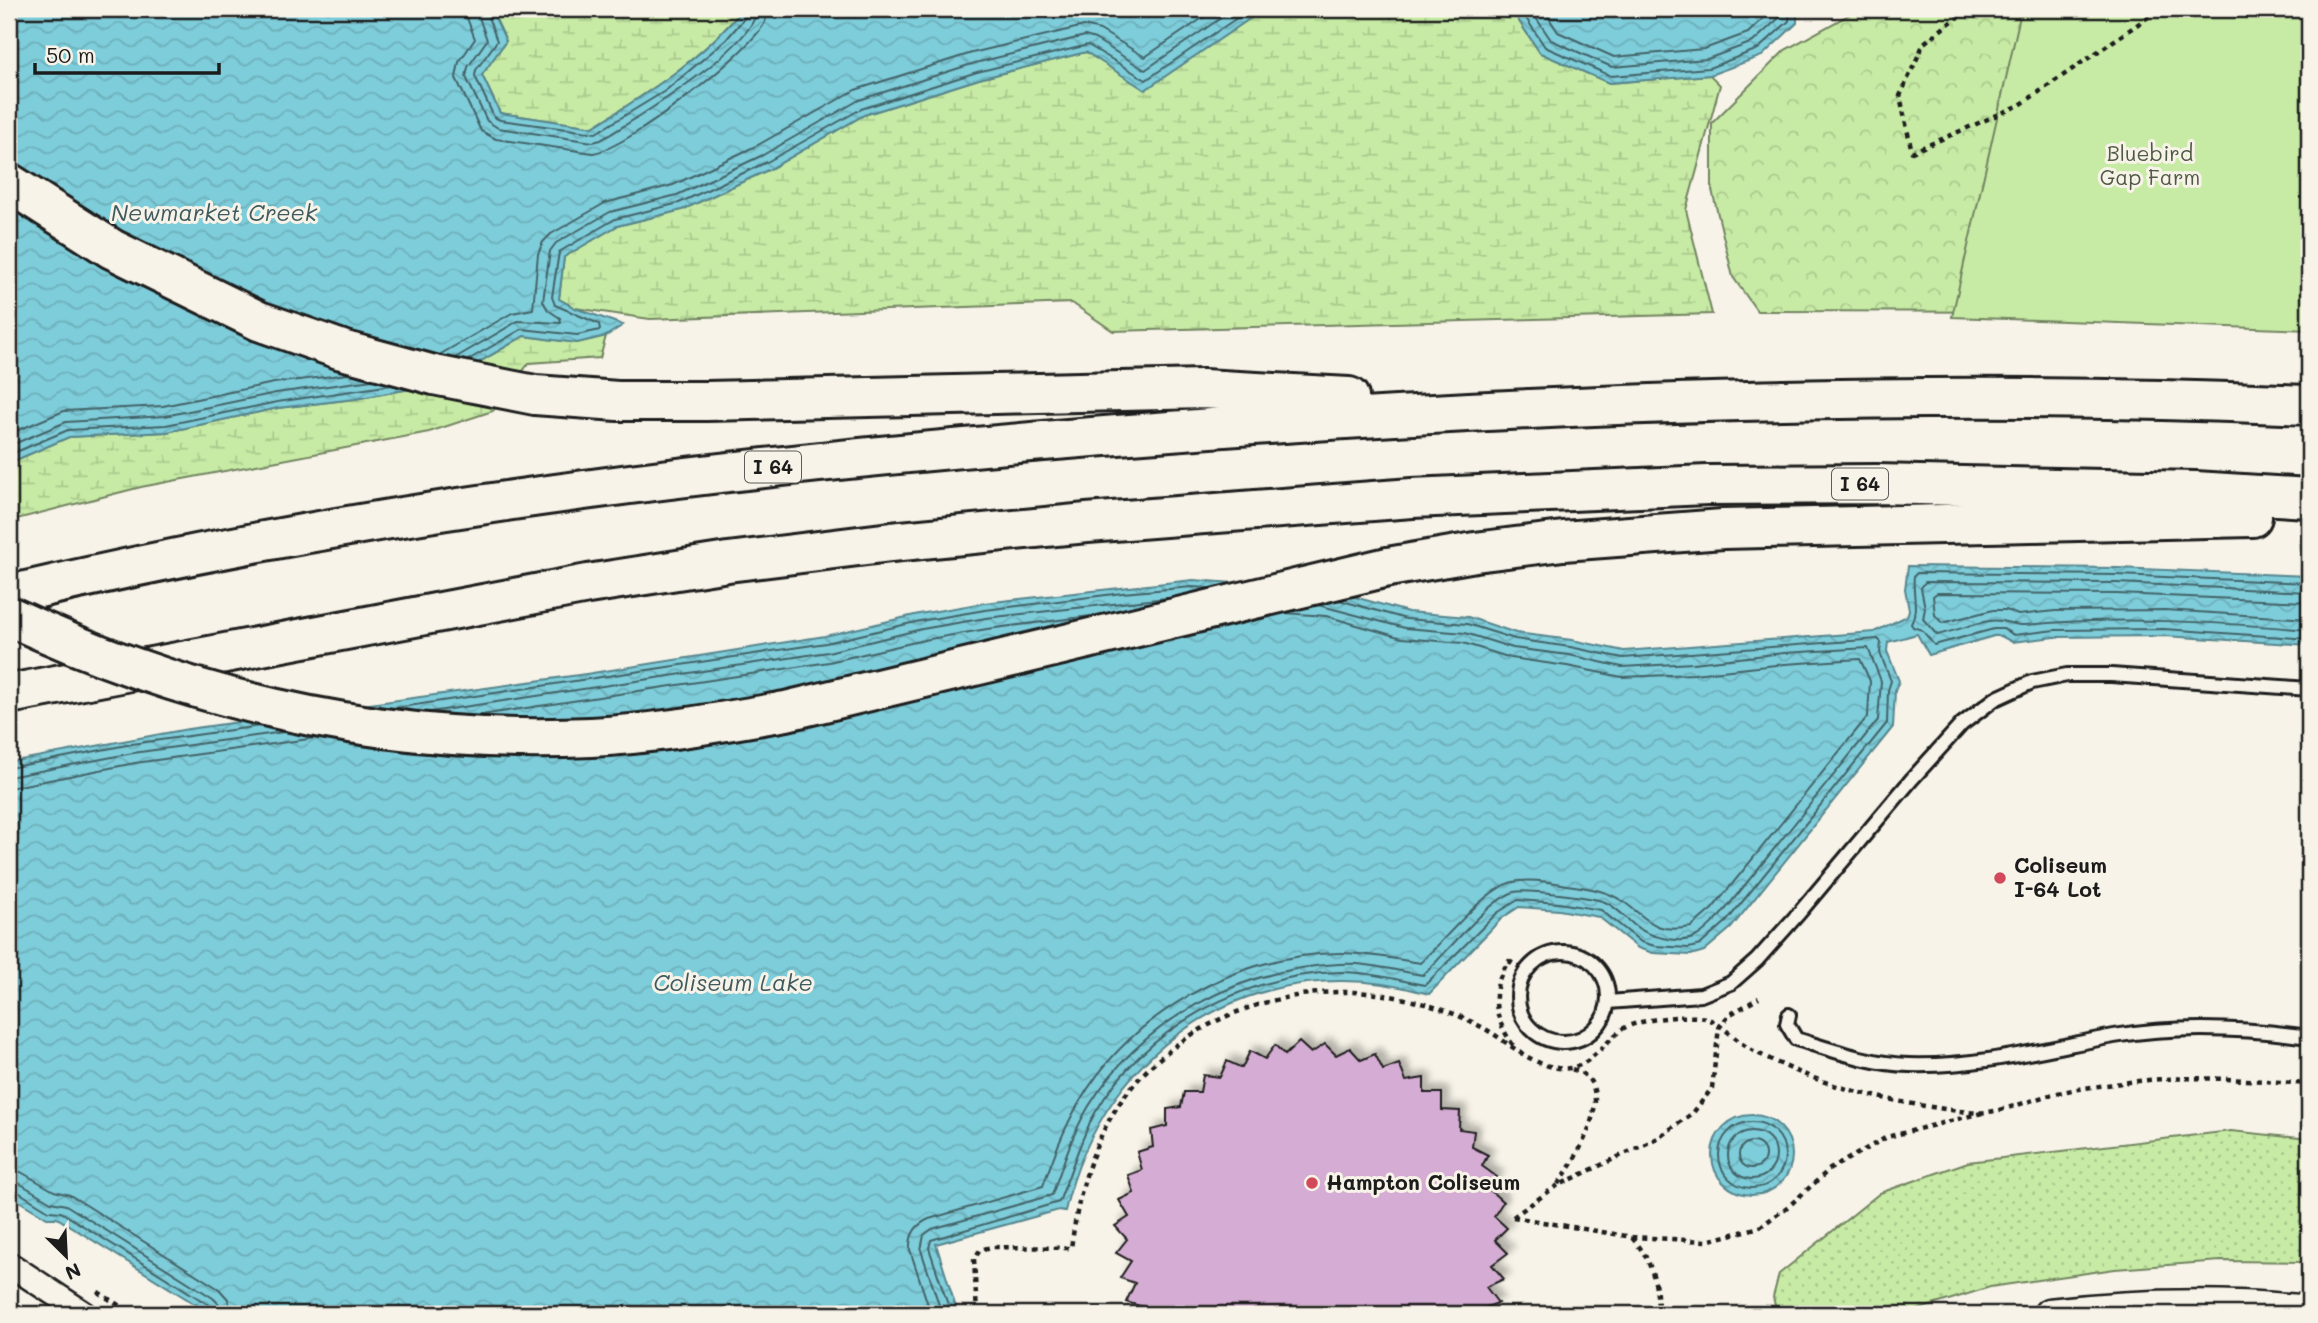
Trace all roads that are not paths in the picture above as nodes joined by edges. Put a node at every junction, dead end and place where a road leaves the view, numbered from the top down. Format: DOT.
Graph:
graph roads {
  1 [pos="9,183"];
  2 [pos="2309,405"];
  3 [pos="1547,408"];
  4 [pos="2309,498"];
  5 [pos="2309,516"];
  6 [pos="9,595"];
  7 [pos="9,616"];
  8 [pos="2309,689"];
  9 [pos="9,694"];
  10 [pos="1608,1002"];
  11 [pos="1789,1015"];
  12 [pos="2309,1037"];
  13 [pos="9,1264"];
  14 [pos="2309,1311"];
  15 [pos="85,1314"];
  16 [pos="2049,1314"];
  1 -- 3 [label="highway"];
  2 -- 3 [label="highway, I 64"];
  3 -- 6 [label="highway, I 64"];
  4 -- 9 [label="highway, I 64"];
  5 -- 7 [label="highway, bridge"];
  8 -- 10 [label="lane"];
  10 -- 10 [label="lane"];
  11 -- 12 [label="lane"];
  13 -- 15 [label="street"];
  14 -- 16 [label="street"];
}
